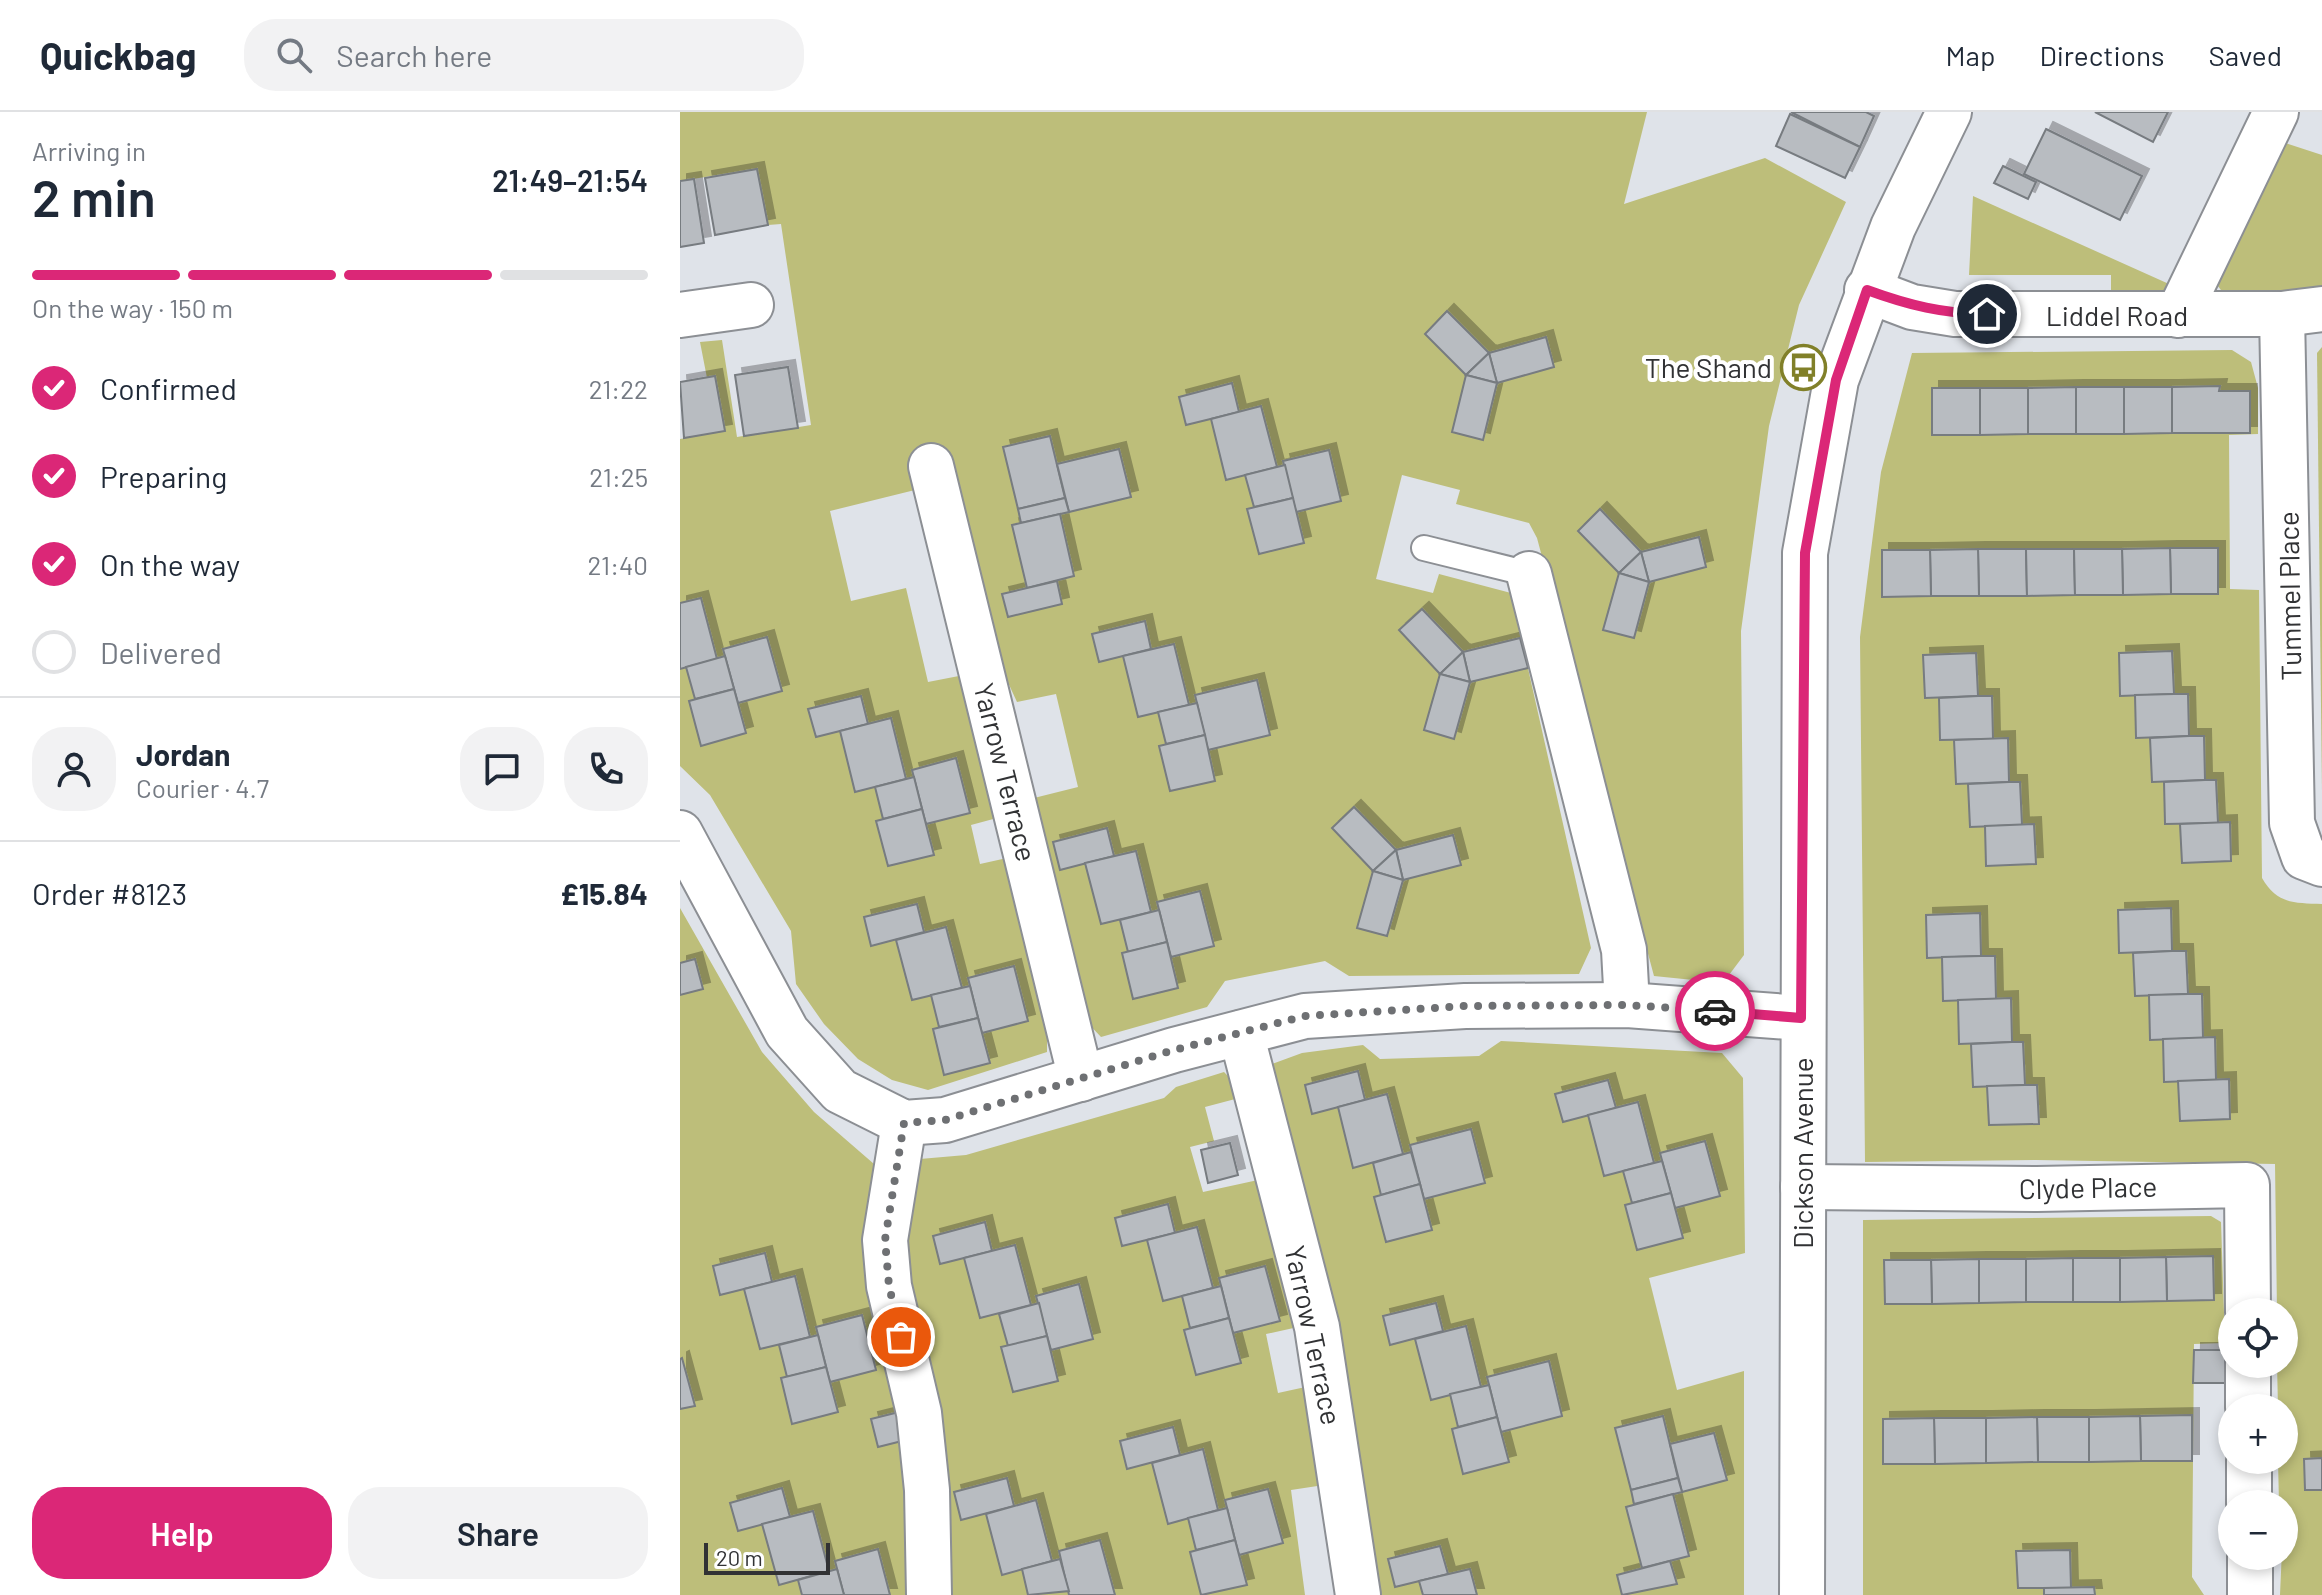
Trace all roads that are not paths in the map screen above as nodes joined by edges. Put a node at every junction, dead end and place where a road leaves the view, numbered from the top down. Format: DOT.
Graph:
graph roads {
  1 [pos="1949,112"];
  2 [pos="2276,112"];
  3 [pos="1867,290"];
  4 [pos="751,305"];
  5 [pos="2302,312"];
  6 [pos="680,315"];
  7 [pos="2178,315"];
  8 [pos="931,466"];
  9 [pos="1424,548"];
  10 [pos="1529,574"];
  11 [pos="680,833"];
  12 [pos="2322,864"];
  13 [pos="1627,1005"];
  14 [pos="1801,1018"];
  15 [pos="1241,1033"];
  16 [pos="1081,1079"];
  17 [pos="904,1123"];
  18 [pos="1803,1187"];
  19 [pos="2248,1298"];
  20 [pos="2250,1570"];
  21 [pos="929,1595"];
  22 [pos="1358,1595"];
  23 [pos="1802,1595"];
  24 [pos="2250,1595"];
  1 -- 3 [label="street, Dickson Avenue"];
  2 -- 7 [label="street"];
  3 -- 7 [label="street, Liddel Road"];
  3 -- 14 [label="street, Dickson Avenue"];
  4 -- 6 [label="street"];
  5 -- 7 [label="street, Liddel Road"];
  5 -- 12 [label="street, Tummel Place"];
  8 -- 16 [label="street, Yarrow Terrace"];
  9 -- 10 [label="lane"];
  10 -- 13 [label="street"];
  11 -- 17 [label="street"];
  13 -- 14 [label="street"];
  13 -- 15 [label="street"];
  14 -- 18 [label="street, Dickson Avenue"];
  15 -- 16 [label="street"];
  15 -- 22 [label="street, Yarrow Terrace"];
  16 -- 17 [label="street"];
  17 -- 21 [label="street"];
  18 -- 19 [label="street, Clyde Place"];
  18 -- 23 [label="street, Dickson Avenue"];
  20 -- 24 [label="street"];
}
